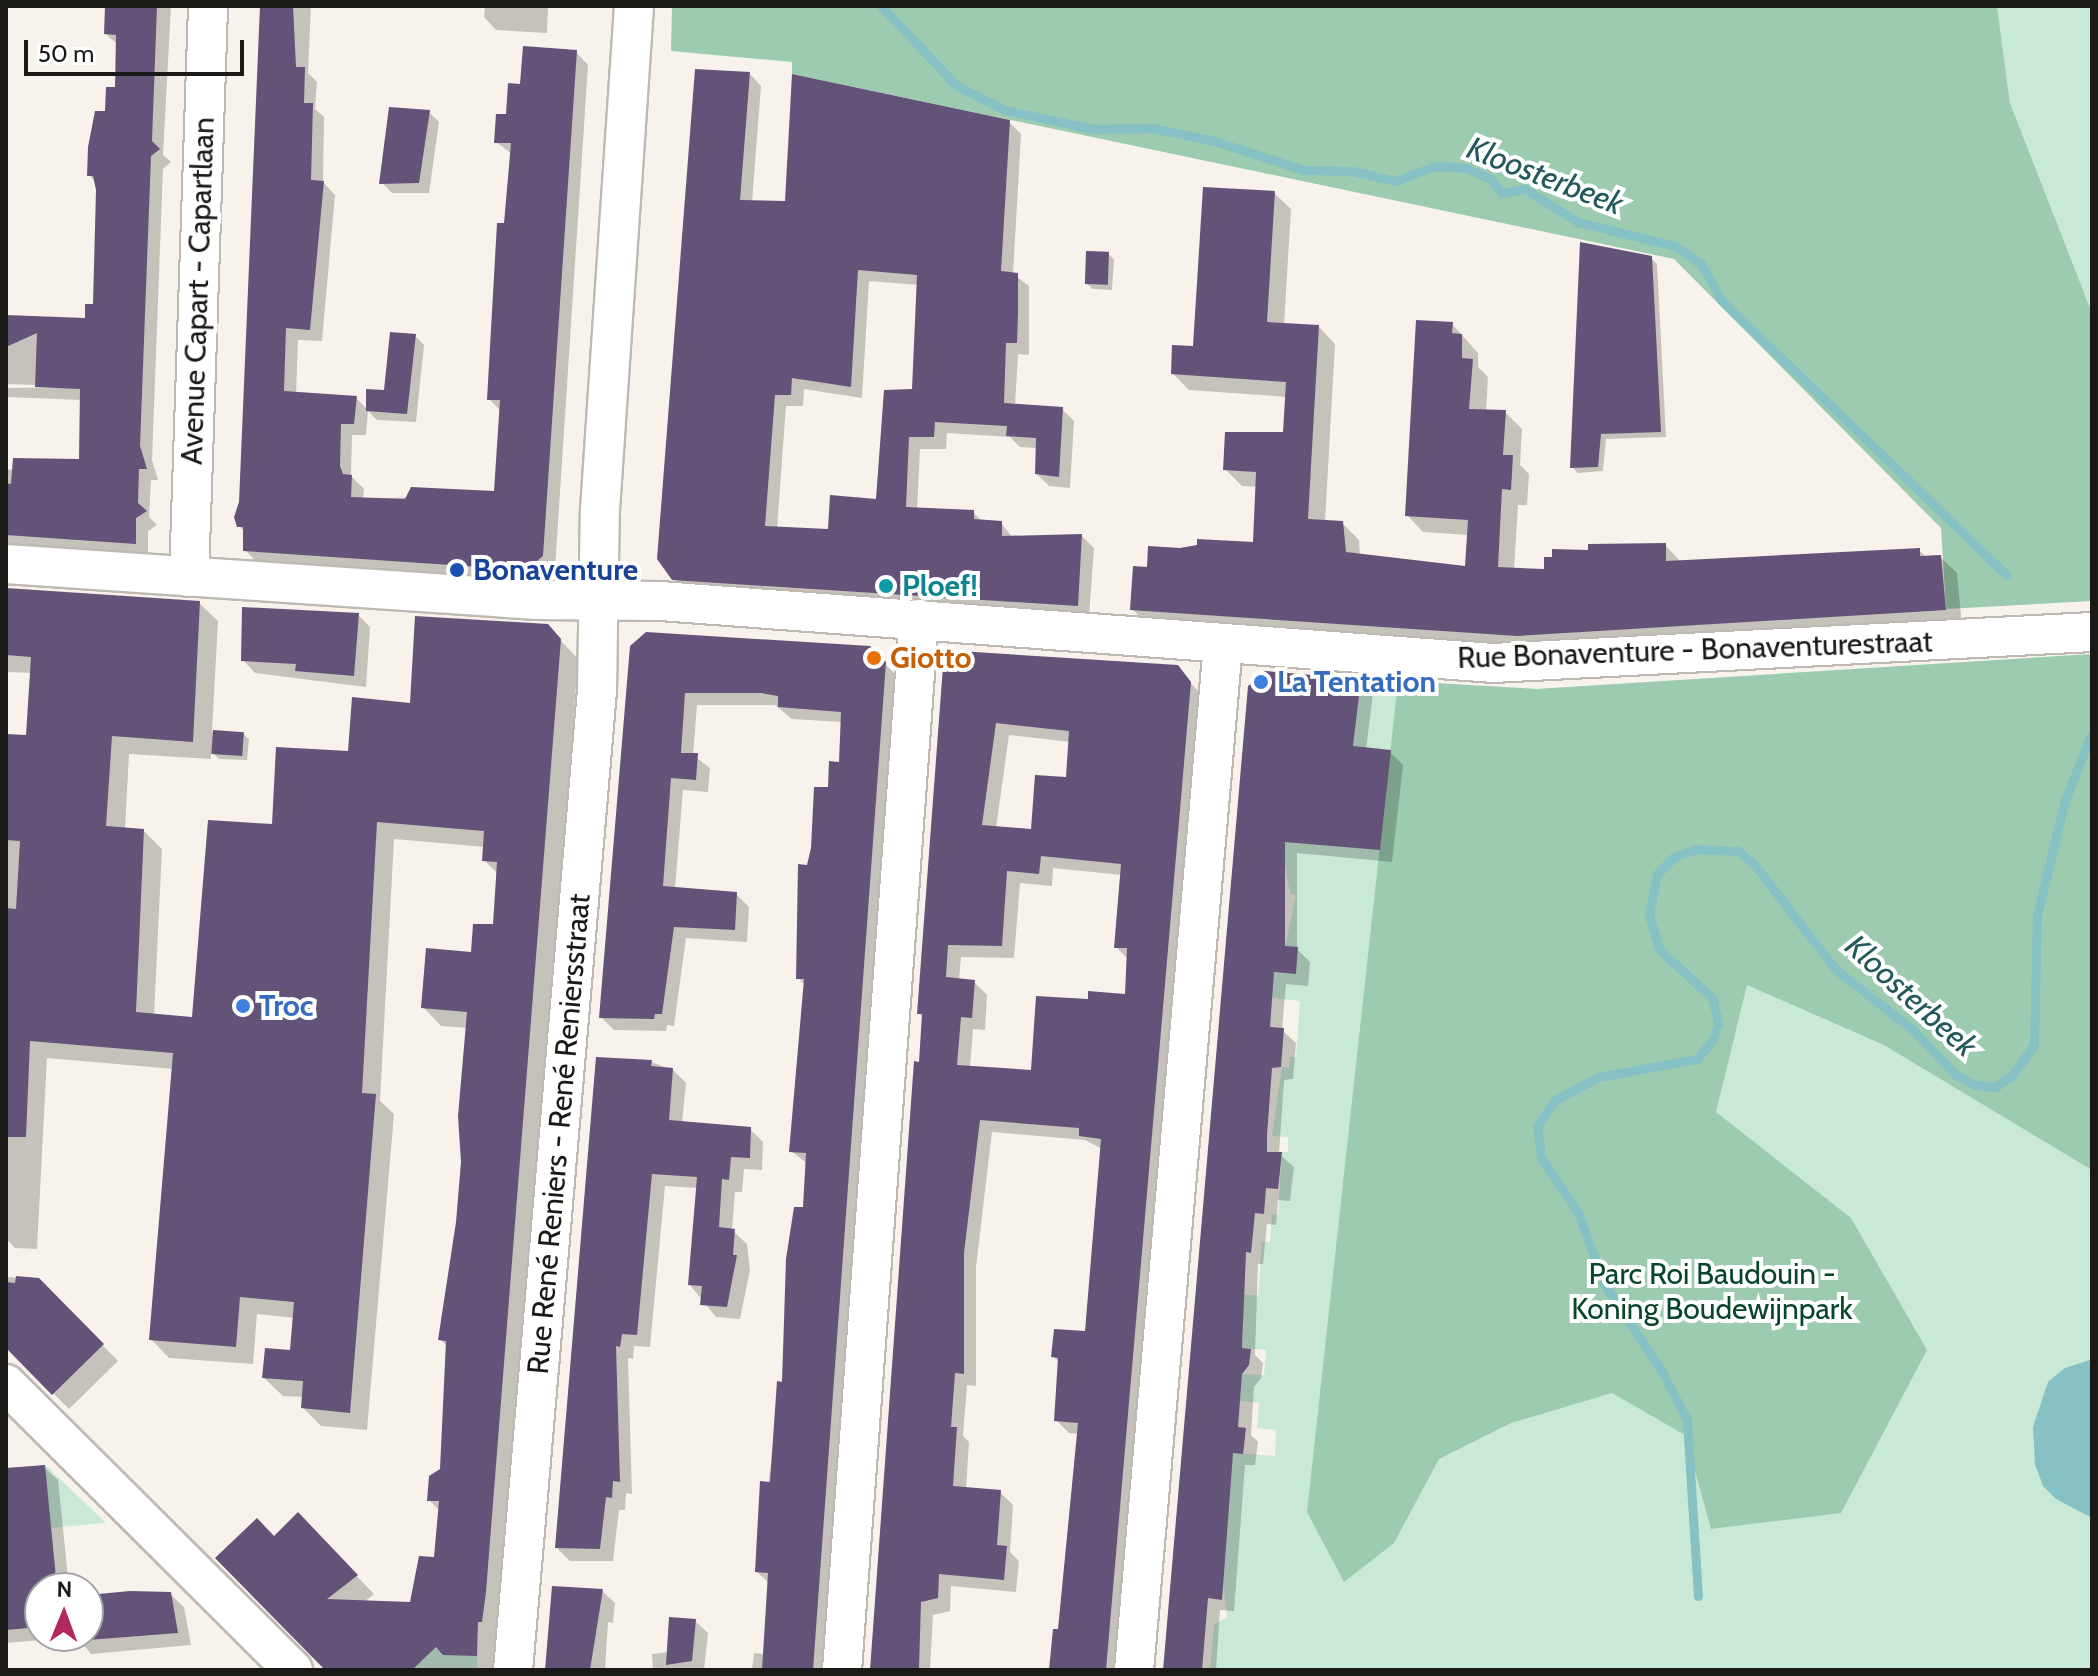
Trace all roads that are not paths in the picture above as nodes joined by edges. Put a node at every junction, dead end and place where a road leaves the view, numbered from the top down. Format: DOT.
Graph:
graph roads {
  1 [pos="208,6"];
  2 [pos="634,6"];
  3 [pos="6,564"];
  4 [pos="189,577"];
  5 [pos="601,597"];
  6 [pos="919,619"];
  7 [pos="2092,632"];
  8 [pos="1223,644"];
  9 [pos="6,1384"];
  10 [pos="293,1670"];
  11 [pos="513,1670"];
  12 [pos="842,1670"];
  13 [pos="1134,1670"];
  1 -- 4 [label="street, Avenue Capart - Capartlaan"];
  2 -- 5 [label="street, Rue René Reniers - René Reniersstraat"];
  3 -- 4 [label="street, Rue Bonaventure - Bonaventurestraat"];
  4 -- 5 [label="street, Rue Bonaventure - Bonaventurestraat"];
  5 -- 6 [label="street, Rue Bonaventure - Bonaventurestraat"];
  5 -- 11 [label="street, Rue René Reniers - René Reniersstraat"];
  6 -- 8 [label="street, Rue Bonaventure - Bonaventurestraat"];
  6 -- 12 [label="street"];
  7 -- 8 [label="street, Rue Bonaventure - Bonaventurestraat"];
  8 -- 13 [label="street"];
  9 -- 10 [label="street"];
}
